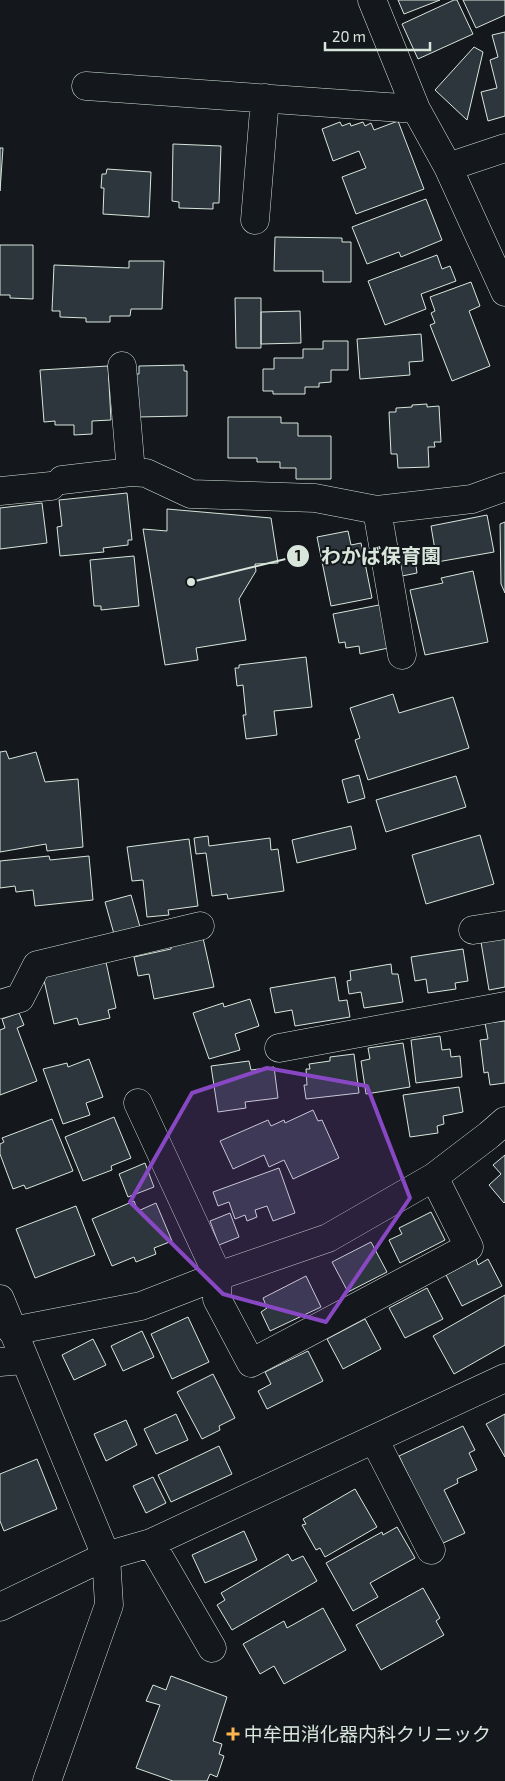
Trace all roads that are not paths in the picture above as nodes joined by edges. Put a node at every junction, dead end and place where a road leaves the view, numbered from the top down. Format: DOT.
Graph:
graph roads {
  1 [pos="372,0"];
  2 [pos="86,86"];
  3 [pos="266,98"];
  4 [pos="416,109"];
  5 [pos="505,148"];
  6 [pos="448,168"];
  7 [pos="255,220"];
  8 [pos="505,292"];
  9 [pos="122,366"];
  10 [pos="131,472"];
  11 [pos="505,487"];
  12 [pos="0,491"];
  13 [pos="377,510"];
  14 [pos="402,655"];
  15 [pos="505,925"];
  16 [pos="200,926"];
  17 [pos="473,930"];
  18 [pos="0,1004"];
  19 [pos="505,1006"];
  20 [pos="279,1048"];
  21 [pos="138,1103"];
  22 [pos="505,1120"];
  23 [pos="434,1177"];
  24 [pos="218,1276"];
  25 [pos="0,1299"];
  26 [pos="12,1331"];
  27 [pos="12,1361"];
  28 [pos="505,1378"];
  29 [pos="374,1439"];
  30 [pos="151,1543"];
  31 [pos="431,1550"];
  32 [pos="106,1556"];
  33 [pos="0,1607"];
  34 [pos="212,1648"];
  35 [pos="46,1781"];
  1 -- 4 [label="street"];
  2 -- 3 [label="street"];
  3 -- 4 [label="street"];
  3 -- 7 [label="street"];
  4 -- 6 [label="street"];
  5 -- 6 [label="street"];
  6 -- 8 [label="street"];
  9 -- 10 [label="street"];
  10 -- 12 [label="street"];
  10 -- 13 [label="street"];
  11 -- 13 [label="street"];
  13 -- 14 [label="street"];
  15 -- 17 [label="street"];
  16 -- 18 [label="street"];
  19 -- 20 [label="street"];
  21 -- 24 [label="street"];
  22 -- 23 [label="street"];
  23 -- 24 [label="street"];
  23 -- 24 [label="street"];
  24 -- 26 [label="street"];
  25 -- 26 [label="street"];
  26 -- 27 [label="street"];
  27 -- 32 [label="street"];
  28 -- 29 [label="street"];
  29 -- 30 [label="street"];
  29 -- 31 [label="street"];
  30 -- 32 [label="street"];
  30 -- 34 [label="street"];
  32 -- 33 [label="street"];
  32 -- 35 [label="street"];
}
